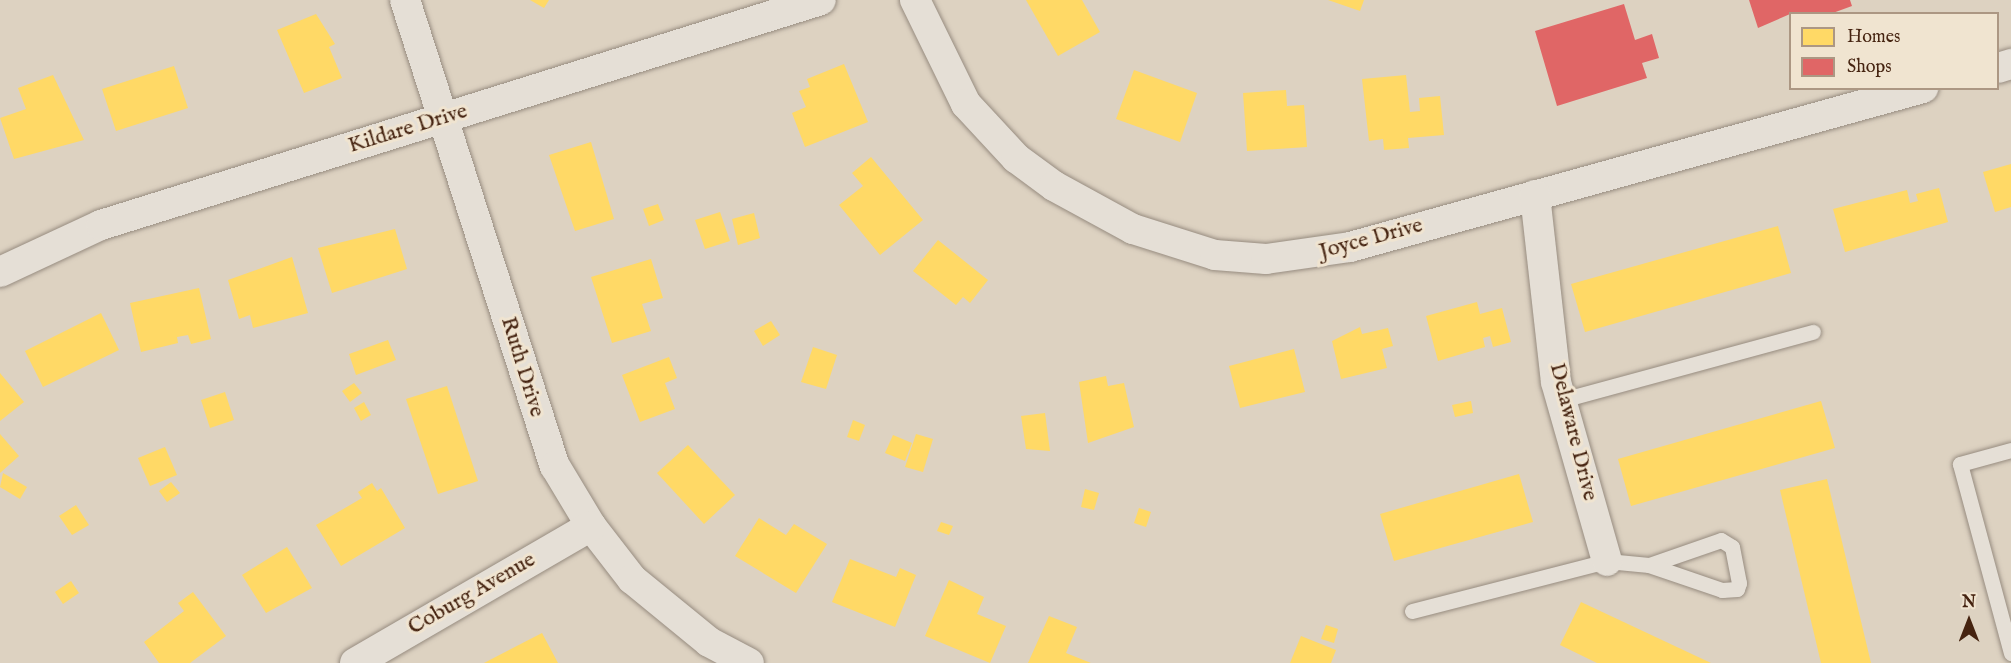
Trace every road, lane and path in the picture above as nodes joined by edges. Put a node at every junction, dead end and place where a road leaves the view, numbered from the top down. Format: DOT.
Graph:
graph roads {
  1 [pos="405,0"];
  2 [pos="821,0"];
  3 [pos="915,0"];
  4 [pos="1916,90"];
  5 [pos="444,118"];
  6 [pos="1535,195"];
  7 [pos="0,272"];
  8 [pos="1813,332"];
  9 [pos="1562,400"];
  10 [pos="2011,450"];
  11 [pos="591,526"];
  12 [pos="1607,561"];
  13 [pos="1649,565"];
  14 [pos="1412,611"];
  15 [pos="2011,653"];
  16 [pos="355,663"];
  17 [pos="749,663"];
  1 -- 5 [label="street, Ruth Drive"];
  2 -- 5 [label="street, Kildare Drive"];
  3 -- 6 [label="street, Joyce Drive"];
  4 -- 6 [label="street, Joyce Drive"];
  5 -- 7 [label="street, Kildare Drive"];
  5 -- 11 [label="street, Ruth Drive"];
  6 -- 9 [label="street, Delaware Drive"];
  8 -- 9 [label="lane"];
  9 -- 12 [label="street, Delaware Drive"];
  10 -- 15 [label="lane"];
  11 -- 16 [label="street, Coburg Avenue"];
  11 -- 17 [label="street, Ruth Drive"];
  12 -- 13 [label="lane"];
  12 -- 14 [label="lane"];
  13 -- 13 [label="lane"];
}
